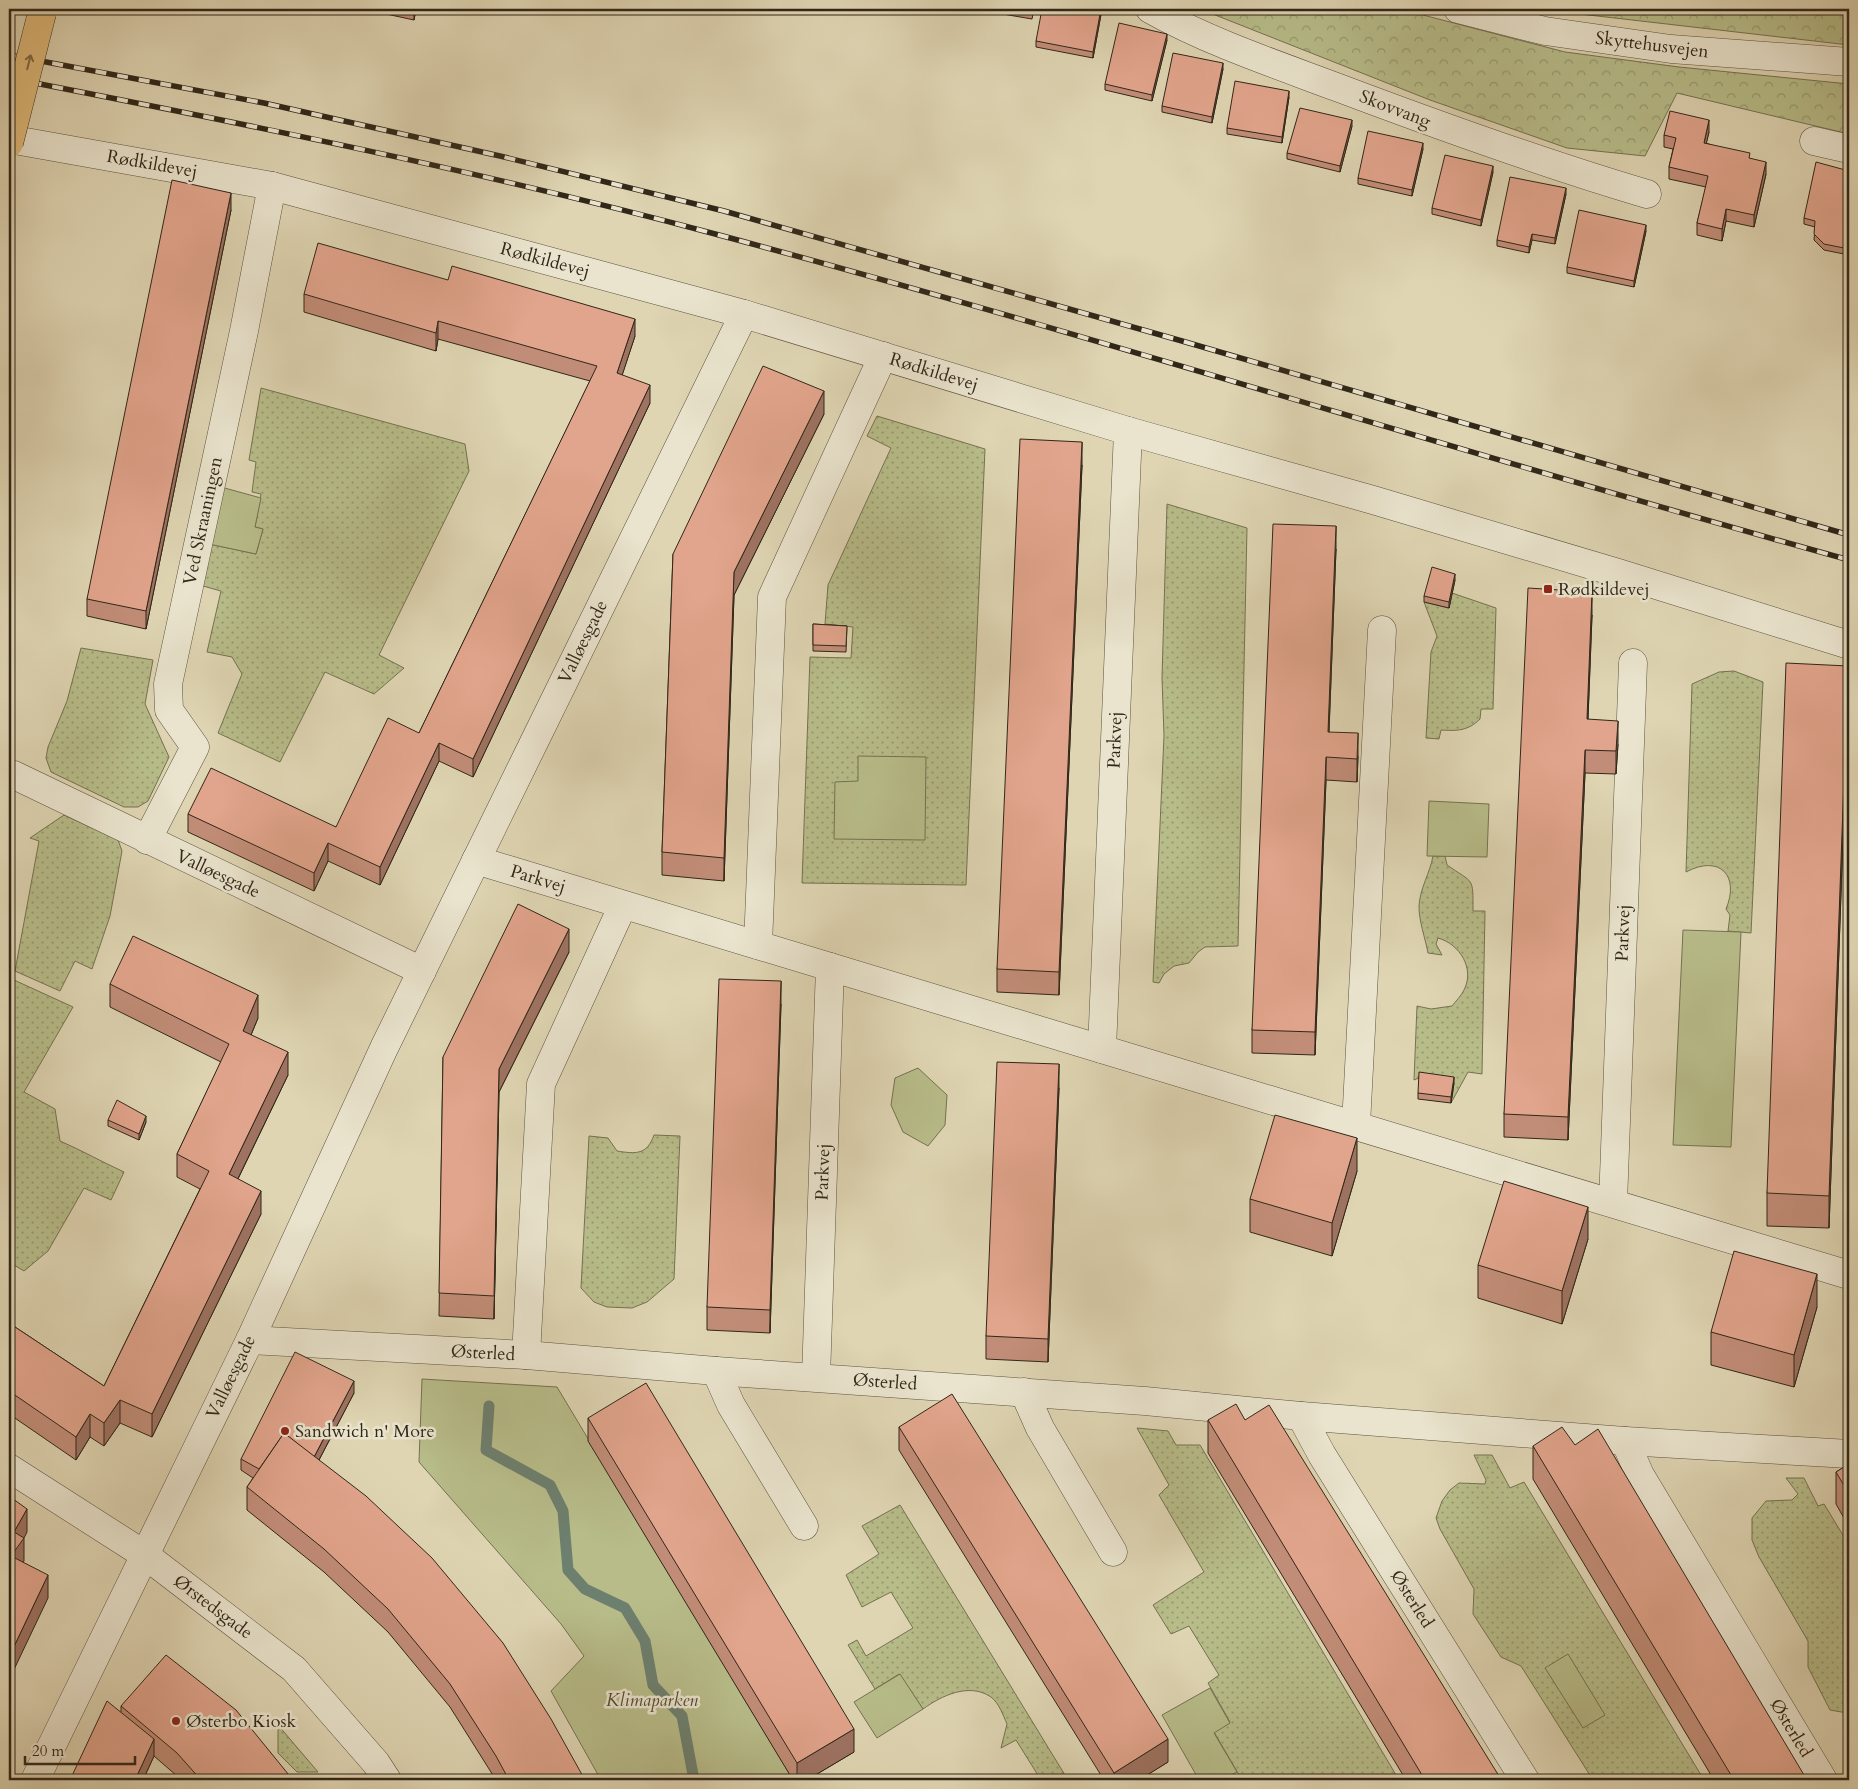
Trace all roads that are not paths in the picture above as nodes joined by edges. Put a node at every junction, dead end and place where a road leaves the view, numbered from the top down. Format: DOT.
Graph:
graph roads {
  1 [pos="1150,9"];
  2 [pos="1458,9"];
  3 [pos="42,12"];
  4 [pos="1849,62"];
  5 [pos="9,141"];
  6 [pos="1814,141"];
  7 [pos="1849,149"];
  8 [pos="272,186"];
  9 [pos="1647,194"];
  10 [pos="744,314"];
  11 [pos="883,356"];
  12 [pos="1128,431"];
  13 [pos="1382,630"];
  14 [pos="1849,645"];
  15 [pos="1633,663"];
  16 [pos="14,776"];
  17 [pos="146,840"];
  18 [pos="476,860"];
  19 [pos="623,905"];
  20 [pos="758,945"];
  21 [pos="830,967"];
  22 [pos="422,971"];
  23 [pos="1102,1049"];
  24 [pos="1356,1126"];
  25 [pos="1613,1203"];
  26 [pos="1849,1275"];
  27 [pos="250,1340"];
  28 [pos="526,1355"];
  29 [pos="716,1371"];
  30 [pos="816,1377"];
  31 [pos="1024,1392"];
  32 [pos="1301,1416"];
  33 [pos="1625,1441"];
  34 [pos="1849,1454"];
  35 [pos="9,1468"];
  36 [pos="804,1526"];
  37 [pos="1113,1552"];
  38 [pos="145,1555"];
  39 [pos="35,1780"];
  40 [pos="387,1780"];
  41 [pos="1525,1780"];
  42 [pos="1823,1780"];
  1 -- 9 [label="street, Skovvang"];
  2 -- 4 [label="street, Skyttehusvejen"];
  5 -- 3 [label="main road, one-way, bridge"];
  5 -- 8 [label="street, Rødkildevej"];
  6 -- 7 [label="street"];
  8 -- 10 [label="street, Rødkildevej"];
  8 -- 17 [label="street, Ved Skraaningen"];
  10 -- 11 [label="street, Rødkildevej"];
  10 -- 18 [label="street, Valløesgade"];
  11 -- 12 [label="street, Rødkildevej"];
  11 -- 20 [label="street"];
  12 -- 14 [label="street, Rødkildevej"];
  12 -- 23 [label="street, Parkvej"];
  13 -- 24 [label="street"];
  15 -- 25 [label="street, Parkvej"];
  16 -- 17 [label="street, Valløesgade"];
  17 -- 22 [label="street, Valløesgade"];
  18 -- 19 [label="street, Parkvej"];
  18 -- 22 [label="street, Valløesgade"];
  19 -- 20 [label="street, Parkvej"];
  19 -- 28 [label="street"];
  20 -- 21 [label="street, Parkvej"];
  21 -- 23 [label="street, Parkvej"];
  21 -- 30 [label="street, Parkvej"];
  22 -- 27 [label="street, Valløesgade"];
  23 -- 24 [label="street, Parkvej"];
  24 -- 25 [label="street, Parkvej"];
  25 -- 26 [label="street, Parkvej"];
  27 -- 28 [label="street, Østerled"];
  27 -- 38 [label="street, Valløesgade"];
  28 -- 29 [label="street, Østerled"];
  29 -- 30 [label="street, Østerled"];
  29 -- 36 [label="street"];
  30 -- 31 [label="street, Østerled"];
  31 -- 32 [label="street, Østerled"];
  31 -- 37 [label="street"];
  32 -- 33 [label="street, Østerled"];
  32 -- 41 [label="street, Østerled"];
  33 -- 34 [label="street, Østerled"];
  33 -- 42 [label="street, Østerled"];
  35 -- 38 [label="street, Ørstedsgade"];
  38 -- 39 [label="street, Valløesgade"];
  38 -- 40 [label="street, Ørstedsgade"];
}
